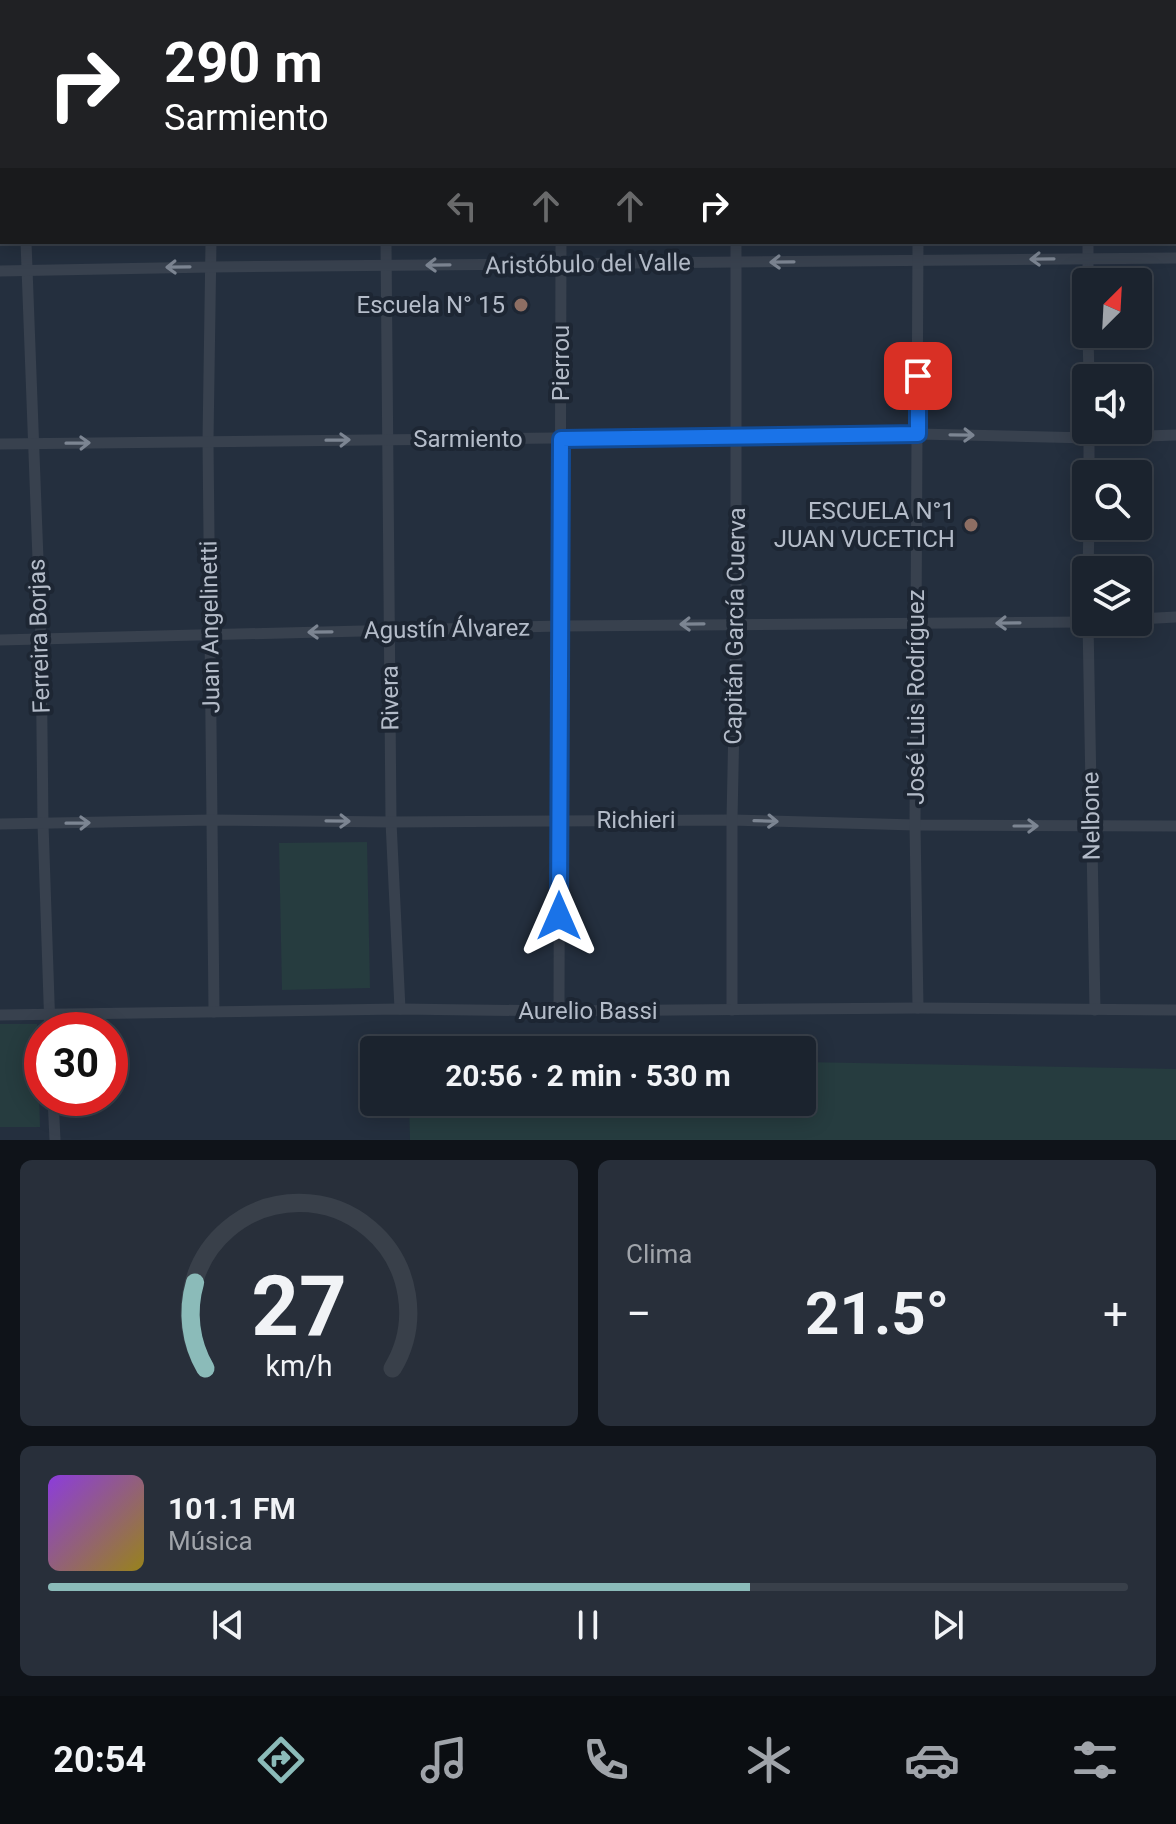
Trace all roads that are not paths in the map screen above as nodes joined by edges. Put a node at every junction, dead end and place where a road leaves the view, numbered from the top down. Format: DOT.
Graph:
graph roads {
  1 [pos="26,244"];
  2 [pos="211,244"];
  3 [pos="386,244"];
  4 [pos="561,244"];
  5 [pos="736,244"];
  6 [pos="918,244"];
  7 [pos="1088,244"];
  8 [pos="1176,258"];
  9 [pos="1088,259"];
  10 [pos="918,261"];
  11 [pos="735,263"];
  12 [pos="561,264"];
  13 [pos="386,266"];
  14 [pos="211,267"];
  15 [pos="1088,268"];
  16 [pos="0,271"];
  17 [pos="27,271"];
  18 [pos="918,434"];
  19 [pos="1072,434"];
  20 [pos="1152,435"];
  21 [pos="1176,435"];
  22 [pos="736,436"];
  23 [pos="387,439"];
  24 [pos="561,439"];
  25 [pos="208,441"];
  26 [pos="32,443"];
  27 [pos="0,444"];
  28 [pos="1176,617"];
  29 [pos="1152,618"];
  30 [pos="1072,622"];
  31 [pos="736,623"];
  32 [pos="916,623"];
  33 [pos="560,626"];
  34 [pos="389,631"];
  35 [pos="210,633"];
  36 [pos="1087,636"];
  37 [pos="41,639"];
  38 [pos="0,640"];
  39 [pos="212,820"];
  40 [pos="559,820"];
  41 [pos="732,820"];
  42 [pos="391,822"];
  43 [pos="0,824"];
  44 [pos="43,824"];
  45 [pos="915,825"];
  46 [pos="1091,826"];
  47 [pos="1176,826"];
  48 [pos="918,1008"];
  49 [pos="400,1009"];
  50 [pos="732,1010"];
  51 [pos="1095,1010"];
  52 [pos="1176,1010"];
  53 [pos="559,1011"];
  54 [pos="49,1012"];
  55 [pos="214,1012"];
  56 [pos="128,1014"];
  57 [pos="0,1015"];
  58 [pos="24,1015"];
  59 [pos="54,1116"];
  60 [pos="55,1140"];
  1 -- 17 [label="street, Ferreira Borjas"];
  2 -- 14 [label="street, Juan Angelinetti"];
  3 -- 13 [label="street, Rivera"];
  4 -- 12 [label="street, Pierrou"];
  5 -- 11 [label="street, Capitán García Cuerva"];
  6 -- 10 [label="street, José Luis Rodríguez"];
  7 -- 9 [label="street"];
  8 -- 9 [label="street, Aristóbulo del Valle"];
  9 -- 10 [label="street, Aristóbulo del Valle, one-way"];
  9 -- 15 [label="street"];
  10 -- 11 [label="street, Aristóbulo del Valle, one-way"];
  10 -- 18 [label="street, José Luis Rodríguez"];
  11 -- 12 [label="street, Aristóbulo del Valle"];
  11 -- 22 [label="street, Capitán García Cuerva"];
  12 -- 13 [label="street, Aristóbulo del Valle, one-way"];
  12 -- 24 [label="street, Pierrou"];
  13 -- 14 [label="street, Aristóbulo del Valle"];
  13 -- 23 [label="street, Rivera"];
  14 -- 17 [label="street, Aristóbulo del Valle, one-way"];
  14 -- 25 [label="street, Juan Angelinetti"];
  16 -- 17 [label="street, Aristóbulo del Valle"];
  17 -- 26 [label="street, Ferreira Borjas"];
  18 -- 19 [label="street, Sarmiento, one-way"];
  18 -- 22 [label="street, Sarmiento"];
  18 -- 32 [label="street, José Luis Rodríguez"];
  20 -- 21 [label="street, Sarmiento"];
  22 -- 24 [label="street, Sarmiento"];
  22 -- 31 [label="street, Capitán García Cuerva"];
  23 -- 24 [label="street, Sarmiento"];
  25 -- 23 [label="street, Sarmiento, one-way"];
  23 -- 34 [label="street, Rivera"];
  24 -- 33 [label="street, Pierrou"];
  26 -- 25 [label="street, Sarmiento, one-way"];
  25 -- 35 [label="street, Juan Angelinetti"];
  26 -- 27 [label="street, Sarmiento"];
  26 -- 37 [label="street, Ferreira Borjas"];
  28 -- 29 [label="street"];
  30 -- 32 [label="street, Agustín Álvarez, one-way"];
  31 -- 32 [label="street, Agustín Álvarez"];
  31 -- 33 [label="street, Agustín Álvarez, one-way"];
  31 -- 41 [label="street, Capitán García Cuerva"];
  32 -- 45 [label="street, José Luis Rodríguez"];
  33 -- 34 [label="street, Agustín Álvarez"];
  33 -- 40 [label="street, Pierrou"];
  34 -- 35 [label="street, Agustín Álvarez, one-way"];
  34 -- 42 [label="street, Rivera"];
  35 -- 37 [label="street, Agustín Álvarez"];
  35 -- 39 [label="street, Juan Angelinetti"];
  36 -- 46 [label="street, Nelbone"];
  37 -- 38 [label="street, Agustín Álvarez"];
  37 -- 44 [label="street, Ferreira Borjas"];
  39 -- 42 [label="street, Richieri, one-way"];
  44 -- 39 [label="street, Richieri, one-way"];
  39 -- 55 [label="street, Juan Angelinetti"];
  40 -- 41 [label="street, Richieri"];
  40 -- 42 [label="street, Richieri"];
  40 -- 53 [label="street, Pierrou"];
  41 -- 45 [label="street, Richieri, one-way"];
  41 -- 50 [label="street, Capitán García Cuerva"];
  42 -- 49 [label="street, Rivera"];
  43 -- 44 [label="street, Richieri"];
  44 -- 54 [label="street, Ferreira Borjas"];
  45 -- 46 [label="street, Richieri, one-way"];
  45 -- 48 [label="street, José Luis Rodríguez"];
  46 -- 47 [label="street, Richieri"];
  46 -- 51 [label="street, Nelbone"];
  48 -- 50 [label="street, Aurelio Bassi"];
  48 -- 51 [label="street, Aurelio Bassi"];
  49 -- 53 [label="street, Aurelio Bassi"];
  49 -- 55 [label="street, Aurelio Bassi"];
  50 -- 53 [label="street, Aurelio Bassi"];
  51 -- 52 [label="street, Aurelio Bassi"];
  55 -- 56 [label="street, Aurelio Bassi"];
  57 -- 58 [label="street, Aurelio Bassi"];
  59 -- 60 [label="street"];
}
